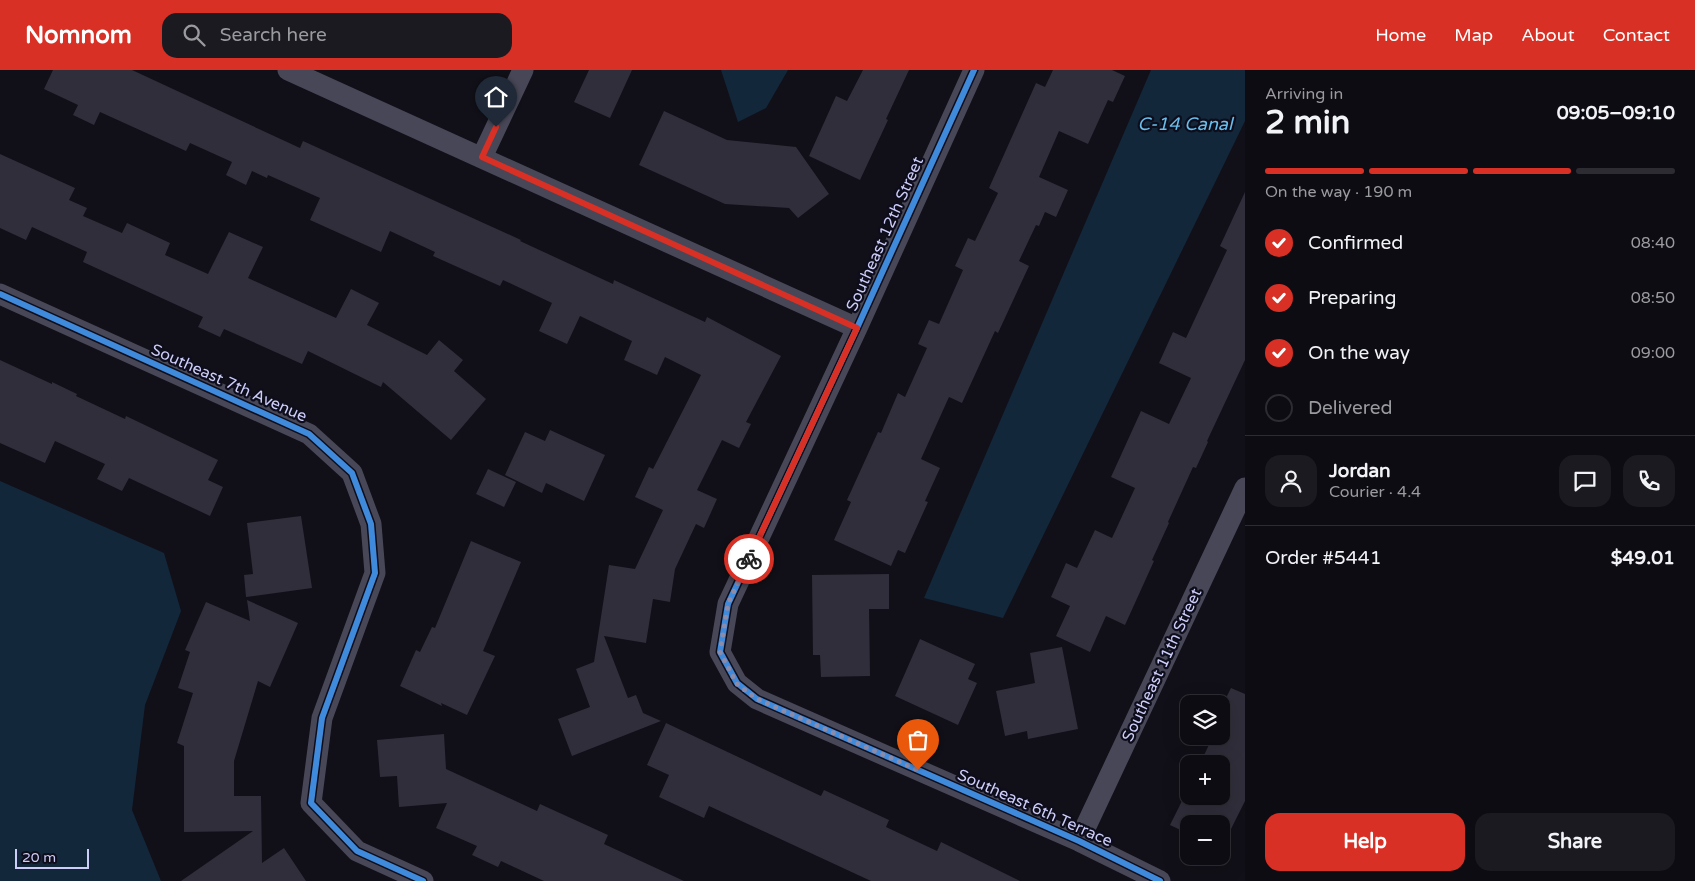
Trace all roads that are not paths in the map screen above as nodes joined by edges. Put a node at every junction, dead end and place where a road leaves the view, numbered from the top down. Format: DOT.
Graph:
graph roads {
  1 [pos="288,70"];
  2 [pos="523,70"];
  3 [pos="974,70"];
  4 [pos="482,157"];
  5 [pos="0,294"];
  6 [pos="857,328"];
  7 [pos="1245,488"];
  8 [pos="737,684"];
  9 [pos="1079,841"];
  10 [pos="423,881"];
  11 [pos="1160,881"];
  1 -- 4 [label="street"];
  2 -- 4 [label="street"];
  3 -- 6 [label="street, Southeast 12th Street"];
  4 -- 6 [label="street"];
  5 -- 10 [label="street, Southeast 7th Avenue"];
  6 -- 8 [label="street, Southeast 12th Street"];
  7 -- 9 [label="street, Southeast 11th Street"];
  8 -- 9 [label="street, Southeast 6th Terrace"];
  9 -- 11 [label="street, Southeast 6th Terrace"];
}
